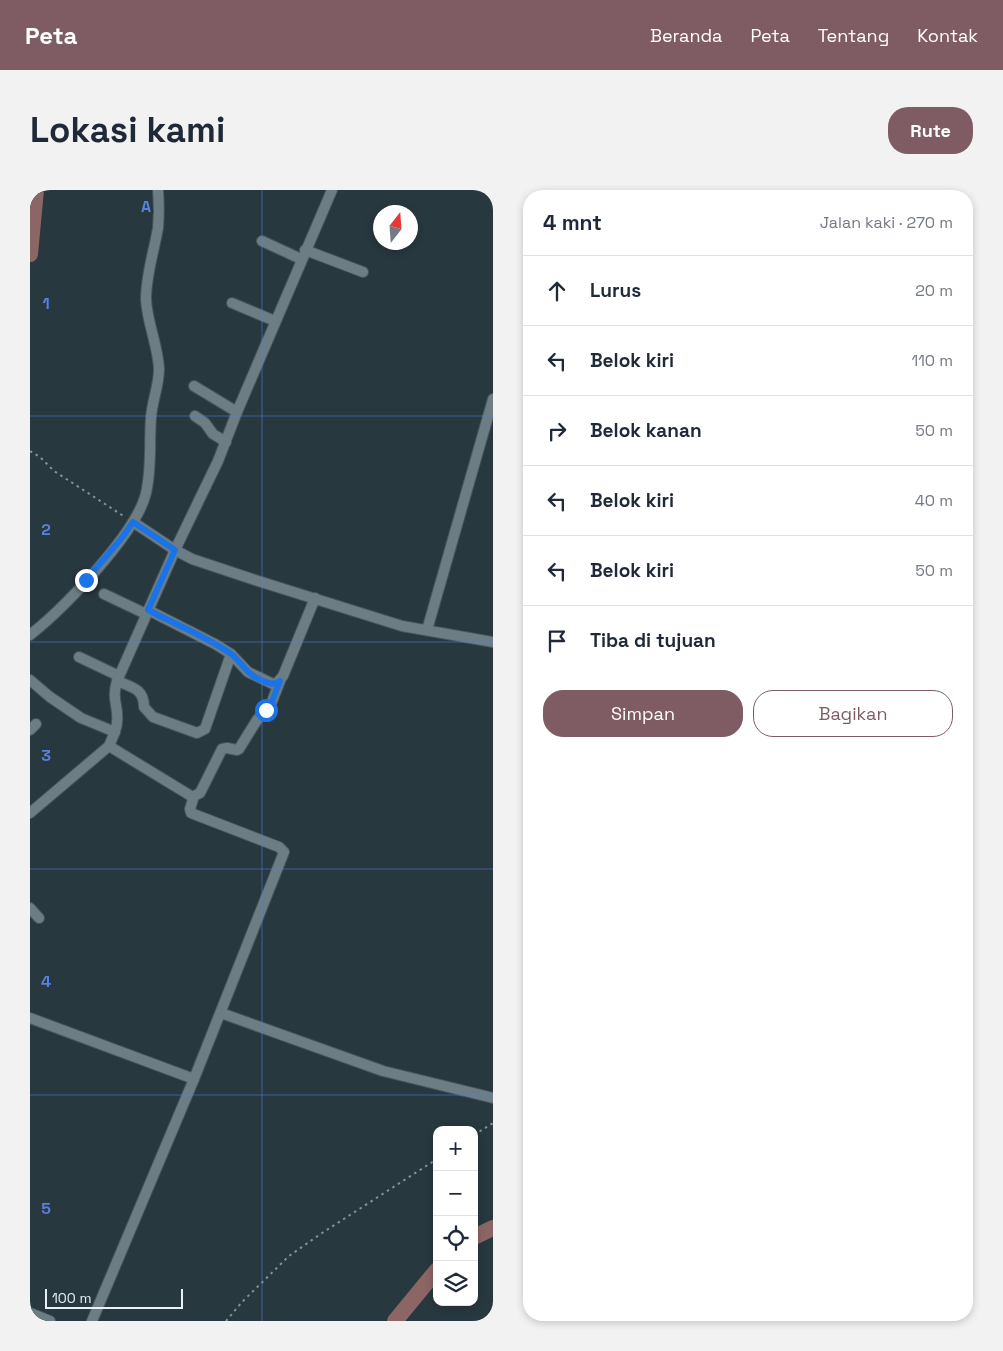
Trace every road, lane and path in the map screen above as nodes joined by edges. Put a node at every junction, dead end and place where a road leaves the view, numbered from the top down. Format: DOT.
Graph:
graph roads {
  1 [pos="158,190"];
  2 [pos="332,190"];
  3 [pos="262,241"];
  4 [pos="303,255"];
  5 [pos="363,272"];
  6 [pos="232,303"];
  7 [pos="275,321"];
  8 [pos="194,386"];
  9 [pos="493,399"];
  10 [pos="237,412"];
  11 [pos="195,416"];
  12 [pos="226,442"];
  13 [pos="30,451"];
  14 [pos="133,522"];
  15 [pos="175,550"];
  16 [pos="104,594"];
  17 [pos="315,598"];
  18 [pos="147,612"];
  19 [pos="427,630"];
  20 [pos="30,635"];
  21 [pos="493,642"];
  22 [pos="232,654"];
  23 [pos="79,657"];
  24 [pos="118,678"];
  25 [pos="30,680"];
  26 [pos="280,681"];
  27 [pos="115,732"];
  28 [pos="109,746"];
  29 [pos="192,797"];
  30 [pos="30,813"];
  31 [pos="30,908"];
  32 [pos="39,918"];
  33 [pos="221,1013"];
  34 [pos="30,1018"];
  35 [pos="194,1079"];
  36 [pos="493,1098"];
  37 [pos="493,1123"];
  38 [pos="478,1132"];
  39 [pos="433,1162"];
  40 [pos="30,1313"];
  41 [pos="50,1321"];
  42 [pos="92,1321"];
  43 [pos="226,1321"];
  1 -- 14 [label="street"];
  2 -- 4 [label="street"];
  3 -- 4 [label="street"];
  4 -- 5 [label="street"];
  4 -- 7 [label="street"];
  6 -- 7 [label="street"];
  7 -- 10 [label="street"];
  8 -- 10 [label="street"];
  9 -- 19 [label="street"];
  10 -- 12 [label="street"];
  11 -- 12 [label="street"];
  12 -- 15 [label="street"];
  13 -- 14 [label="path"];
  14 -- 15 [label="street"];
  14 -- 20 [label="street"];
  15 -- 17 [label="street"];
  15 -- 18 [label="street"];
  16 -- 18 [label="street"];
  17 -- 19 [label="street"];
  17 -- 26 [label="street"];
  18 -- 22 [label="street"];
  18 -- 24 [label="street"];
  19 -- 21 [label="street"];
  22 -- 24 [label="street"];
  22 -- 26 [label="street"];
  23 -- 24 [label="street"];
  24 -- 27 [label="street"];
  25 -- 27 [label="street"];
  26 -- 29 [label="street"];
  27 -- 28 [label="street"];
  28 -- 29 [label="street"];
  28 -- 30 [label="street"];
  29 -- 33 [label="street"];
  31 -- 32 [label="street"];
  33 -- 35 [label="street"];
  33 -- 36 [label="street"];
  34 -- 35 [label="street"];
  35 -- 42 [label="street"];
  37 -- 38 [label="path"];
  39 -- 43 [label="path"];
  40 -- 41 [label="street"];
}
